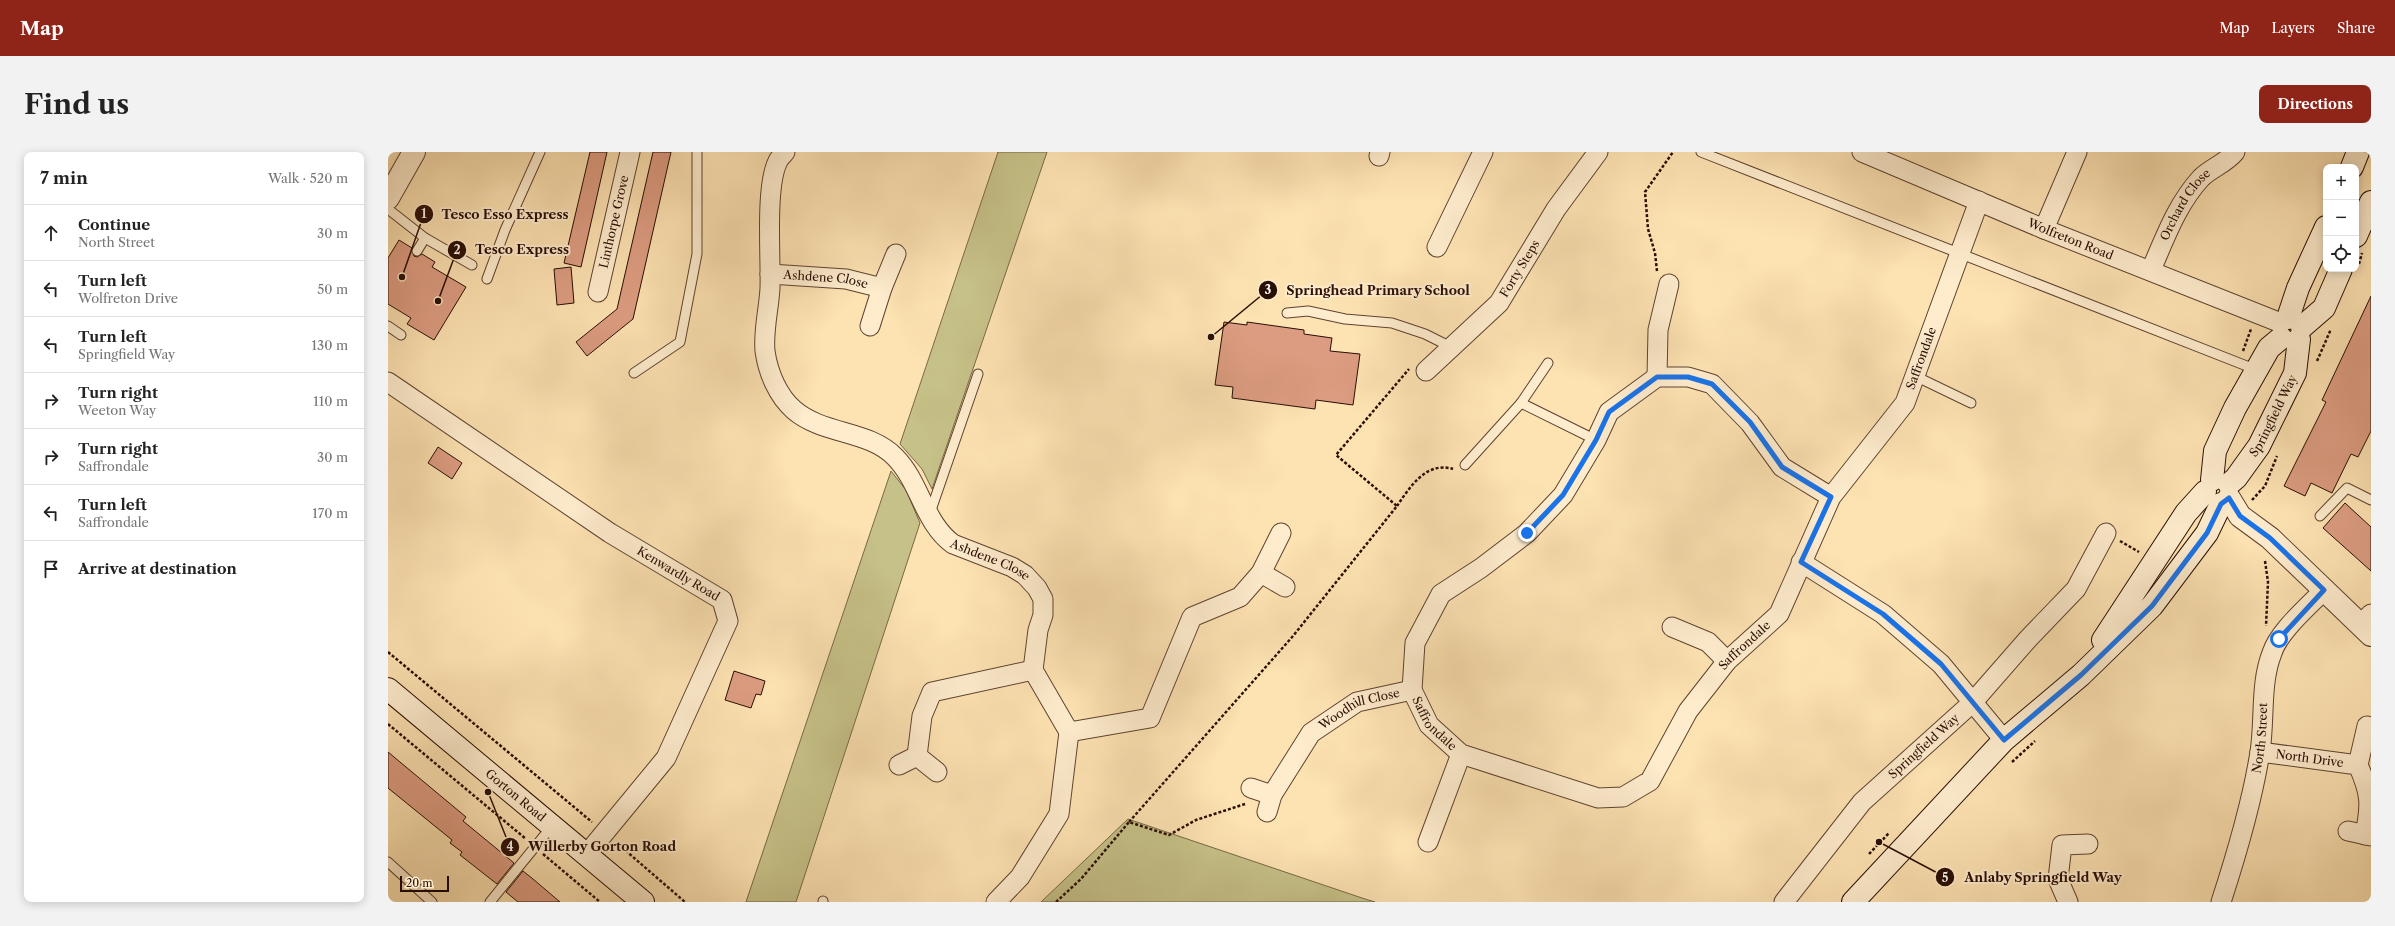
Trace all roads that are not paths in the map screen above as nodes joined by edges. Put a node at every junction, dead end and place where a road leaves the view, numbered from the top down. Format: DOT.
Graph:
graph roads {
  1 [pos="414,152"];
  2 [pos="540,152"];
  3 [pos="630,152"];
  4 [pos="697,152"];
  5 [pos="786,152"];
  6 [pos="1482,152"];
  7 [pos="1598,152"];
  8 [pos="1701,152"];
  9 [pos="1863,152"];
  10 [pos="2077,152"];
  11 [pos="2235,152"];
  12 [pos="2358,152"];
  13 [pos="2353,164"];
  14 [pos="388,198"];
  15 [pos="1979,201"];
  16 [pos="2371,202"];
  17 [pos="388,209"];
  18 [pos="2044,229"];
  19 [pos="2359,229"];
  20 [pos="2323,234"];
  21 [pos="425,238"];
  22 [pos="1437,247"];
  23 [pos="417,251"];
  24 [pos="896,254"];
  25 [pos="1959,254"];
  26 [pos="472,265"];
  27 [pos="2151,270"];
  28 [pos="2340,272"];
  29 [pos="770,274"];
  30 [pos="487,279"];
  31 [pos="1669,280"];
  32 [pos="882,288"];
  33 [pos="598,292"];
  34 [pos="1287,313"];
  35 [pos="388,326"];
  36 [pos="870,326"];
  37 [pos="2290,329"];
  38 [pos="401,335"];
  39 [pos="1451,347"];
  40 [pos="1548,363"];
  41 [pos="2257,370"];
  42 [pos="1426,371"];
  43 [pos="634,373"];
  44 [pos="978,374"];
  45 [pos="1915,376"];
  46 [pos="1657,377"];
  47 [pos="388,382"];
  48 [pos="1971,402"];
  49 [pos="1521,403"];
  50 [pos="1596,440"];
  51 [pos="1465,465"];
  52 [pos="2219,492"];
  53 [pos="1831,497"];
  54 [pos="2371,500"];
  55 [pos="930,514"];
  56 [pos="2320,516"];
  57 [pos="1281,533"];
  58 [pos="2106,533"];
  59 [pos="1801,562"];
  60 [pos="1262,573"];
  61 [pos="1285,587"];
  62 [pos="2324,590"];
  63 [pos="2367,625"];
  64 [pos="1672,627"];
  65 [pos="1727,661"];
  66 [pos="1033,670"];
  67 [pos="2081,675"];
  68 [pos="388,689"];
  69 [pos="1412,690"];
  70 [pos="1972,703"];
  71 [pos="2367,726"];
  72 [pos="1069,732"];
  73 [pos="2004,740"];
  74 [pos="2260,752"];
  75 [pos="1460,754"];
  76 [pos="917,756"];
  77 [pos="899,765"];
  78 [pos="2358,766"];
  79 [pos="937,772"];
  80 [pos="1263,797"];
  81 [pos="552,826"];
  82 [pos="2361,834"];
  83 [pos="2088,844"];
  84 [pos="1425,845"];
  85 [pos="586,854"];
  86 [pos="388,862"];
  87 [pos="432,902"];
  88 [pos="490,902"];
  89 [pos="643,902"];
  90 [pos="996,902"];
  91 [pos="1784,902"];
  92 [pos="1853,902"];
  93 [pos="2068,902"];
  94 [pos="2221,902"];
  1 -- 14 [label="main road"];
  2 -- 30 [label="lane"];
  3 -- 33 [label="street, Linthorpe Grove"];
  4 -- 43 [label="lane"];
  5 -- 29 [label="street, Ashdene Close"];
  6 -- 22 [label="street"];
  7 -- 39 [label="street, Forty Steps"];
  8 -- 25 [label="lane"];
  9 -- 15 [label="street, Wolfreton Road"];
  10 -- 18 [label="street"];
  11 -- 27 [label="street, Orchard Close"];
  12 -- 13 [label="main road"];
  15 -- 18 [label="street, Wolfreton Road"];
  15 -- 25 [label="street, Saffrondale"];
  16 -- 19 [label="main road"];
  17 -- 21 [label="lane"];
  18 -- 27 [label="street, Wolfreton Road"];
  20 -- 37 [label="main road, Springfield Way"];
  21 -- 23 [label="lane"];
  21 -- 26 [label="lane"];
  24 -- 32 [label="street, Ashdene Close"];
  25 -- 41 [label="lane"];
  25 -- 45 [label="street, Saffrondale"];
  27 -- 37 [label="street, Wolfreton Road"];
  28 -- 37 [label="main road, Springfield Way"];
  29 -- 32 [label="street, Ashdene Close"];
  29 -- 55 [label="street, Ashdene Close"];
  31 -- 46 [label="street"];
  32 -- 36 [label="street, Ashdene Close"];
  34 -- 39 [label="lane"];
  35 -- 38 [label="lane"];
  37 -- 41 [label="main road, Springfield Way"];
  37 -- 52 [label="main road, Springfield Way"];
  39 -- 42 [label="street, Forty Steps"];
  40 -- 49 [label="lane"];
  41 -- 52 [label="main road, Springfield Way"];
  44 -- 55 [label="lane"];
  45 -- 48 [label="lane"];
  45 -- 53 [label="street, Saffrondale"];
  46 -- 50 [label="street, Saffrondale"];
  46 -- 53 [label="street"];
  47 -- 85 [label="street, Kenwardly Road"];
  49 -- 50 [label="lane"];
  49 -- 51 [label="lane"];
  50 -- 69 [label="street, Saffrondale"];
  52 -- 62 [label="main road"];
  52 -- 67 [label="main road, Springfield Way"];
  52 -- 67 [label="main road, Springfield Way"];
  53 -- 59 [label="street, Saffrondale"];
  54 -- 56 [label="lane"];
  55 -- 66 [label="street, Ashdene Close"];
  57 -- 60 [label="street"];
  58 -- 70 [label="street, Springfield Way"];
  59 -- 65 [label="street, Saffrondale"];
  59 -- 70 [label="street"];
  60 -- 61 [label="street"];
  60 -- 72 [label="street"];
  62 -- 63 [label="main road"];
  62 -- 74 [label="street, North Street"];
  64 -- 65 [label="street"];
  65 -- 75 [label="street, Saffrondale"];
  66 -- 72 [label="street"];
  66 -- 76 [label="street"];
  67 -- 73 [label="main road, Springfield Way"];
  68 -- 81 [label="main road, Gorton Road"];
  69 -- 75 [label="street, Saffrondale"];
  69 -- 80 [label="street, Woodhill Close"];
  70 -- 73 [label="street"];
  70 -- 91 [label="street, Springfield Way"];
  71 -- 78 [label="street"];
  72 -- 90 [label="street"];
  73 -- 92 [label="main road, Springfield Way"];
  74 -- 78 [label="street, North Drive"];
  74 -- 94 [label="street, North Street"];
  75 -- 84 [label="street"];
  76 -- 77 [label="street"];
  76 -- 79 [label="street"];
  78 -- 82 [label="street, North Drive"];
  81 -- 85 [label="main road, Gorton Road"];
  81 -- 88 [label="lane"];
  83 -- 93 [label="street"];
  85 -- 89 [label="main road, Gorton Road"];
  86 -- 87 [label="lane"];
}
